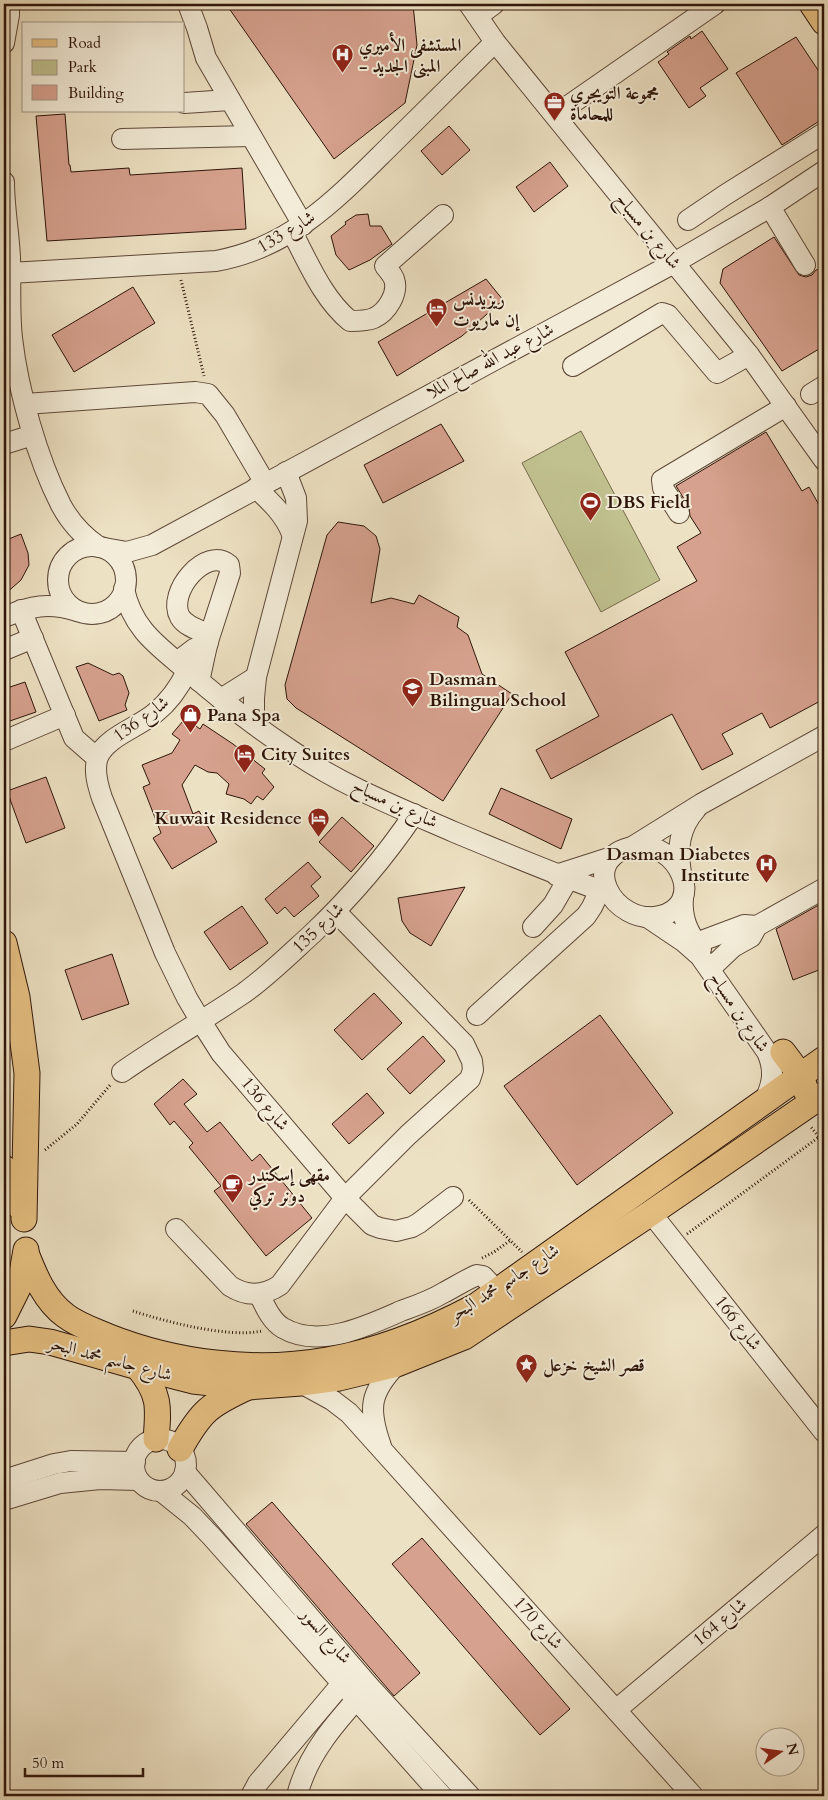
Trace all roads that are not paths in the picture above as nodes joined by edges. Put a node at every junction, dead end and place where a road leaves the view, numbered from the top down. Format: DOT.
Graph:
graph roads {
  1 [pos="10,4"];
  2 [pos="188,4"];
  3 [pos="494,4"];
  4 [pos="714,4"];
  5 [pos="812,4"];
  6 [pos="473,10"];
  7 [pos="824,22"];
  8 [pos="4,38"];
  9 [pos="495,42"];
  10 [pos="4,43"];
  11 [pos="230,100"];
  12 [pos="185,103"];
  13 [pos="555,115"];
  14 [pos="824,133"];
  15 [pos="251,136"];
  16 [pos="122,139"];
  17 [pos="824,171"];
  18 [pos="4,182"];
  19 [pos="724,195"];
  20 [pos="4,196"];
  21 [pos="770,207"];
  22 [pos="443,216"];
  23 [pos="688,220"];
  24 [pos="743,223"];
  25 [pos="297,228"];
  26 [pos="674,263"];
  27 [pos="805,265"];
  28 [pos="10,273"];
  29 [pos="749,355"];
  30 [pos="573,366"];
  31 [pos="25,404"];
  32 [pos="786,406"];
  33 [pos="33,435"];
  34 [pos="4,444"];
  35 [pos="824,460"];
  36 [pos="286,472"];
  37 [pos="261,486"];
  38 [pos="61,505"];
  39 [pos="679,513"];
  40 [pos="292,534"];
  41 [pos="152,545"];
  42 [pos="101,547"];
  43 [pos="61,566"];
  44 [pos="125,587"];
  45 [pos="84,613"];
  46 [pos="13,614"];
  47 [pos="33,638"];
  48 [pos="150,640"];
  49 [pos="4,650"];
  50 [pos="188,671"];
  51 [pos="256,677"];
  52 [pos="220,699"];
  53 [pos="65,715"];
  54 [pos="254,724"];
  55 [pos="824,736"];
  56 [pos="4,740"];
  57 [pos="98,758"];
  58 [pos="701,804"];
  59 [pos="414,814"];
  60 [pos="632,847"];
  61 [pos="612,857"];
  62 [pos="680,873"];
  63 [pos="562,877"];
  64 [pos="823,889"];
  65 [pos="604,891"];
  66 [pos="683,897"];
  67 [pos="336,912"];
  68 [pos="648,917"];
  69 [pos="531,924"];
  70 [pos="758,926"];
  71 [pos="4,943"];
  72 [pos="696,943"];
  73 [pos="714,965"];
  74 [pos="477,1015"];
  75 [pos="200,1020"];
  76 [pos="783,1052"];
  77 [pos="824,1055"];
  78 [pos="824,1059"];
  79 [pos="122,1072"];
  80 [pos="800,1076"];
  81 [pos="824,1094"];
  82 [pos="763,1104"];
  83 [pos="800,1112"];
  84 [pos="14,1167"];
  85 [pos="459,1196"];
  86 [pos="345,1198"];
  87 [pos="651,1213"];
  88 [pos="176,1229"];
  89 [pos="26,1253"];
  90 [pos="497,1291"];
  91 [pos="259,1294"];
  92 [pos="4,1316"];
  93 [pos="333,1335"];
  94 [pos="4,1343"];
  95 [pos="325,1361"];
  96 [pos="397,1364"];
  97 [pos="138,1367"];
  98 [pos="302,1383"];
  99 [pos="248,1387"];
  100 [pos="824,1432"];
  101 [pos="156,1439"];
  102 [pos="383,1450"];
  103 [pos="182,1461"];
  104 [pos="136,1471"];
  105 [pos="4,1480"];
  106 [pos="161,1491"];
  107 [pos="4,1500"];
  108 [pos="824,1535"];
  109 [pos="349,1676"];
  110 [pos="363,1693"];
  111 [pos="616,1710"];
  112 [pos="251,1796"];
  113 [pos="297,1796"];
  114 [pos="442,1796"];
  115 [pos="470,1796"];
  116 [pos="693,1796"];
  1 -- 8 [label="street"];
  2 -- 11 [label="street"];
  3 -- 6 [label="street"];
  4 -- 13 [label="street"];
  5 -- 7 [label="main road"];
  6 -- 9 [label="street, شارع بن مسباح"];
  8 -- 10 [label="street"];
  9 -- 13 [label="street, شارع بن مسباح"];
  9 -- 25 [label="street, شارع 133"];
  11 -- 12 [label="street"];
  11 -- 15 [label="street"];
  13 -- 26 [label="street, شارع بن مسباح"];
  14 -- 19 [label="street"];
  15 -- 16 [label="street"];
  15 -- 25 [label="street"];
  17 -- 21 [label="street, شارع عبد الله صالح الملا"];
  18 -- 20 [label="street"];
  19 -- 23 [label="street"];
  19 -- 24 [label="street"];
  20 -- 28 [label="street"];
  21 -- 24 [label="street, شارع عبد الله صالح الملا"];
  21 -- 27 [label="street"];
  22 -- 25 [label="street"];
  24 -- 26 [label="street, شارع عبد الله صالح الملا"];
  25 -- 28 [label="street, شارع 133"];
  26 -- 29 [label="street, شارع بن مسباح"];
  26 -- 36 [label="street, شارع عبد الله صالح الملا"];
  28 -- 31 [label="street"];
  29 -- 30 [label="street"];
  29 -- 32 [label="street, شارع بن مسباح"];
  31 -- 33 [label="street"];
  31 -- 37 [label="street"];
  32 -- 35 [label="street, شارع بن مسباح"];
  32 -- 39 [label="street"];
  33 -- 34 [label="street"];
  33 -- 38 [label="street"];
  36 -- 37 [label="street, شارع عبد الله صالح الملا"];
  36 -- 40 [label="street"];
  37 -- 40 [label="street"];
  37 -- 41 [label="street, شارع عبد الله صالح الملا"];
  38 -- 42 [label="street"];
  38 -- 43 [label="street"];
  40 -- 51 [label="street"];
  41 -- 42 [label="street, شارع عبد الله صالح الملا"];
  41 -- 44 [label="street, شارع عبد الله صالح الملا"];
  42 -- 43 [label="street"];
  42 -- 44 [label="street"];
  43 -- 45 [label="street"];
  43 -- 46 [label="street"];
  44 -- 45 [label="street"];
  44 -- 48 [label="street, شارع بن مسباح"];
  45 -- 46 [label="street"];
  45 -- 48 [label="street, شارع بن مسباح"];
  46 -- 47 [label="street"];
  47 -- 49 [label="street"];
  47 -- 53 [label="street"];
  48 -- 50 [label="street, شارع بن مسباح"];
  50 -- 50 [label="street"];
  50 -- 52 [label="street, شارع بن مسباح"];
  50 -- 57 [label="street, شارع 136"];
  51 -- 52 [label="street"];
  51 -- 54 [label="street"];
  52 -- 54 [label="street, شارع بن مسباح"];
  53 -- 56 [label="street"];
  53 -- 57 [label="street"];
  54 -- 59 [label="street, شارع بن مسباح"];
  55 -- 58 [label="street"];
  57 -- 75 [label="street, شارع 136"];
  58 -- 60 [label="street"];
  58 -- 62 [label="street"];
  59 -- 63 [label="street, شارع بن مسباح"];
  59 -- 67 [label="street, شارع 135"];
  60 -- 61 [label="street"];
  60 -- 62 [label="street"];
  61 -- 63 [label="street"];
  61 -- 65 [label="street"];
  62 -- 66 [label="street"];
  63 -- 65 [label="street, شارع بن مسباح"];
  63 -- 69 [label="street"];
  64 -- 70 [label="street"];
  65 -- 68 [label="street"];
  65 -- 74 [label="street"];
  66 -- 68 [label="street"];
  66 -- 72 [label="street, شارع بن مسباح"];
  67 -- 75 [label="street, شارع 135"];
  67 -- 86 [label="street"];
  68 -- 82 [label="street, شارع بن مسباح"];
  70 -- 72 [label="street"];
  70 -- 73 [label="street"];
  71 -- 84 [label="main road"];
  72 -- 73 [label="street, شارع بن مسباح"];
  73 -- 76 [label="street, شارع بن مسباح"];
  75 -- 79 [label="street, شارع 135"];
  75 -- 86 [label="street, شارع 136"];
  76 -- 77 [label="street, شارع بن مسباح"];
  76 -- 80 [label="main road"];
  78 -- 80 [label="main road, شارع جاسم محمد البحر"];
  80 -- 82 [label="main road, شارع جاسم محمد البحر"];
  80 -- 83 [label="main road"];
  81 -- 83 [label="main road, شارع جاسم محمد البحر"];
  82 -- 90 [label="main road, شارع جاسم محمد البحر"];
  83 -- 87 [label="main road, شارع جاسم محمد البحر"];
  84 -- 89 [label="main road"];
  85 -- 86 [label="street, شارع 136"];
  86 -- 91 [label="street"];
  87 -- 96 [label="main road, شارع جاسم محمد البحر"];
  87 -- 100 [label="street, شارع 166"];
  88 -- 91 [label="street"];
  89 -- 92 [label="main road"];
  89 -- 95 [label="main road, شارع جاسم محمد البحر"];
  90 -- 93 [label="street"];
  90 -- 95 [label="main road, شارع جاسم محمد البحر"];
  91 -- 93 [label="street"];
  93 -- 95 [label="street"];
  94 -- 97 [label="main road, شارع جاسم محمد البحر"];
  96 -- 98 [label="main road, شارع جاسم محمد البحر"];
  96 -- 102 [label="street, شارع 170"];
  97 -- 99 [label="main road, شارع جاسم محمد البحر"];
  97 -- 101 [label="main road"];
  98 -- 99 [label="main road, شارع جاسم محمد البحر"];
  98 -- 102 [label="street, شارع 170"];
  99 -- 103 [label="main road"];
  101 -- 103 [label="street"];
  101 -- 104 [label="street"];
  102 -- 111 [label="street, شارع 170"];
  103 -- 106 [label="street"];
  103 -- 109 [label="street, شارع السور"];
  104 -- 105 [label="street"];
  104 -- 106 [label="street"];
  104 -- 107 [label="street"];
  106 -- 109 [label="street, شارع السور"];
  108 -- 111 [label="street, شارع 164"];
  109 -- 110 [label="street, شارع السور"];
  109 -- 112 [label="street"];
  110 -- 113 [label="street"];
  110 -- 114 [label="street, شارع السور"];
  110 -- 115 [label="street, شارع السور"];
  111 -- 116 [label="street, شارع 170"];
}
